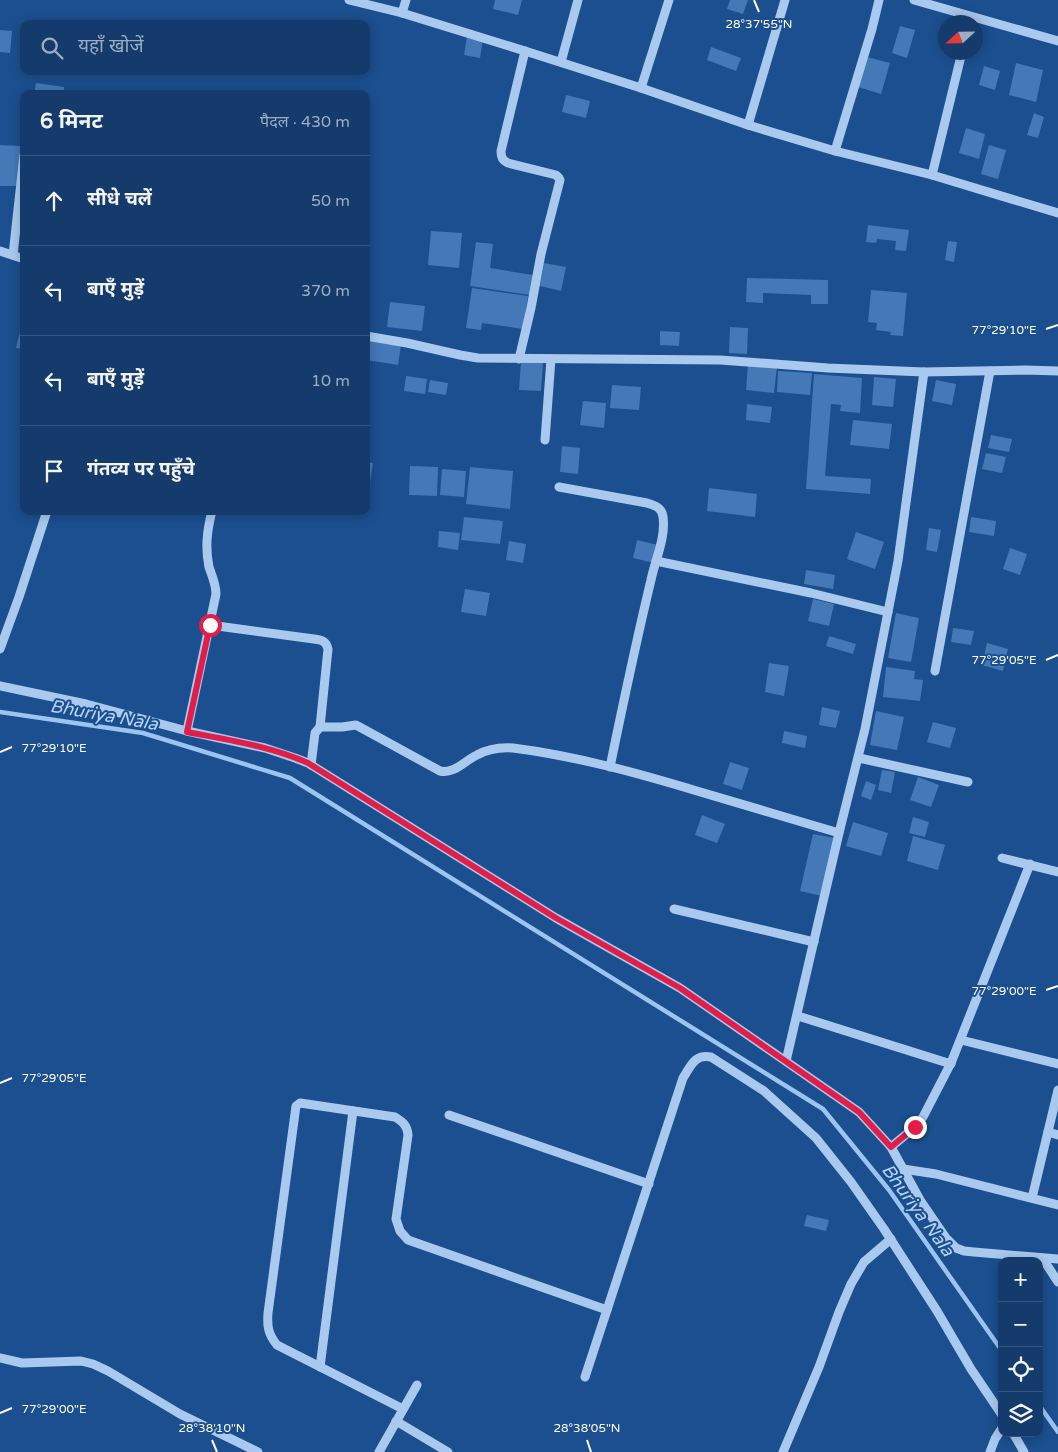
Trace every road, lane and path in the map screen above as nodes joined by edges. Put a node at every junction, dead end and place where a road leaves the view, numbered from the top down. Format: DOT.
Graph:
graph roads {
  1 [pos="349,0"];
  2 [pos="406,0"];
  3 [pos="578,0"];
  4 [pos="669,0"];
  5 [pos="785,0"];
  6 [pos="879,0"];
  7 [pos="914,0"];
  8 [pos="402,14"];
  9 [pos="958,15"];
  10 [pos="983,22"];
  11 [pos="1058,41"];
  12 [pos="525,51"];
  13 [pos="960,60"];
  14 [pos="561,62"];
  15 [pos="641,88"];
  16 [pos="748,125"];
  17 [pos="835,151"];
  18 [pos="932,175"];
  19 [pos="20,191"];
  20 [pos="1058,213"];
  21 [pos="0,251"];
  22 [pos="13,255"];
  23 [pos="20,258"];
  24 [pos="370,337"];
  25 [pos="519,359"];
  26 [pos="551,359"];
  27 [pos="990,371"];
  28 [pos="1058,371"];
  29 [pos="924,372"];
  30 [pos="545,440"];
  31 [pos="559,487"];
  32 [pos="46,515"];
  33 [pos="211,515"];
  34 [pos="656,561"];
  35 [pos="888,612"];
  36 [pos="210,625"];
  37 [pos="0,649"];
  38 [pos="935,671"];
  39 [pos="0,686"];
  40 [pos="320,727"];
  41 [pos="187,732"];
  42 [pos="859,758"];
  43 [pos="311,765"];
  44 [pos="610,767"];
  45 [pos="968,782"];
  46 [pos="839,833"];
  47 [pos="1002,858"];
  48 [pos="1030,864"];
  49 [pos="1058,872"];
  50 [pos="674,909"];
  51 [pos="814,942"];
  52 [pos="798,1016"];
  53 [pos="961,1040"];
  54 [pos="786,1061"];
  55 [pos="951,1064"];
  56 [pos="1058,1064"];
  57 [pos="1058,1090"];
  58 [pos="353,1111"];
  59 [pos="450,1115"];
  60 [pos="1048,1132"];
  61 [pos="1058,1135"];
  62 [pos="891,1147"];
  63 [pos="903,1169"];
  64 [pos="649,1184"];
  65 [pos="1032,1198"];
  66 [pos="1058,1205"];
  67 [pos="891,1239"];
  68 [pos="1032,1257"];
  69 [pos="1043,1258"];
  70 [pos="1058,1259"];
  71 [pos="1058,1282"];
  72 [pos="608,1310"];
  73 [pos="0,1358"];
  74 [pos="320,1367"];
  75 [pos="585,1378"];
  76 [pos="417,1385"];
  77 [pos="403,1408"];
  78 [pos="998,1409"];
  79 [pos="396,1421"];
  80 [pos="998,1434"];
  81 [pos="1015,1437"];
  82 [pos="258,1452"];
  83 [pos="379,1452"];
  84 [pos="448,1452"];
  85 [pos="783,1452"];
  86 [pos="990,1452"];
  87 [pos="1024,1452"];
  1 -- 8 [label="street"];
  2 -- 8 [label="street"];
  3 -- 14 [label="street"];
  4 -- 15 [label="street"];
  5 -- 16 [label="street"];
  6 -- 17 [label="street"];
  7 -- 9 [label="street"];
  8 -- 12 [label="street"];
  10 -- 11 [label="street"];
  12 -- 14 [label="street"];
  12 -- 25 [label="street"];
  13 -- 18 [label="street"];
  14 -- 15 [label="street"];
  15 -- 16 [label="street"];
  16 -- 17 [label="street"];
  17 -- 18 [label="street"];
  18 -- 20 [label="street"];
  19 -- 22 [label="street"];
  21 -- 22 [label="street"];
  22 -- 23 [label="street"];
  24 -- 25 [label="street"];
  25 -- 26 [label="street"];
  26 -- 29 [label="street"];
  26 -- 30 [label="street"];
  27 -- 28 [label="street"];
  27 -- 29 [label="street"];
  27 -- 38 [label="street"];
  29 -- 35 [label="street"];
  31 -- 34 [label="street"];
  32 -- 37 [label="street"];
  33 -- 36 [label="street"];
  34 -- 35 [label="street"];
  34 -- 44 [label="street"];
  35 -- 42 [label="street"];
  36 -- 40 [label="street"];
  36 -- 41 [label="street"];
  39 -- 41 [label="street"];
  40 -- 43 [label="street"];
  40 -- 44 [label="street"];
  41 -- 43 [label="street"];
  42 -- 45 [label="street"];
  42 -- 46 [label="street"];
  43 -- 54 [label="street"];
  44 -- 46 [label="street"];
  46 -- 51 [label="street"];
  47 -- 48 [label="street"];
  48 -- 49 [label="street"];
  48 -- 53 [label="street"];
  50 -- 51 [label="street"];
  51 -- 52 [label="street"];
  52 -- 54 [label="street"];
  52 -- 55 [label="street"];
  53 -- 55 [label="street"];
  53 -- 56 [label="street"];
  54 -- 62 [label="street"];
  55 -- 62 [label="street"];
  57 -- 60 [label="street"];
  58 -- 72 [label="street"];
  58 -- 74 [label="street"];
  58 -- 74 [label="street"];
  59 -- 64 [label="street"];
  60 -- 61 [label="street"];
  60 -- 65 [label="street"];
  62 -- 63 [label="street"];
  63 -- 65 [label="street"];
  63 -- 68 [label="street"];
  64 -- 67 [label="street"];
  64 -- 72 [label="street"];
  65 -- 66 [label="street"];
  67 -- 78 [label="street"];
  67 -- 85 [label="street"];
  69 -- 70 [label="street"];
  69 -- 71 [label="street"];
  72 -- 75 [label="street"];
  73 -- 82 [label="street"];
  74 -- 77 [label="street"];
  76 -- 77 [label="street"];
  77 -- 79 [label="street"];
  79 -- 83 [label="street"];
  79 -- 84 [label="street"];
  80 -- 86 [label="street"];
  81 -- 87 [label="street"];
}
